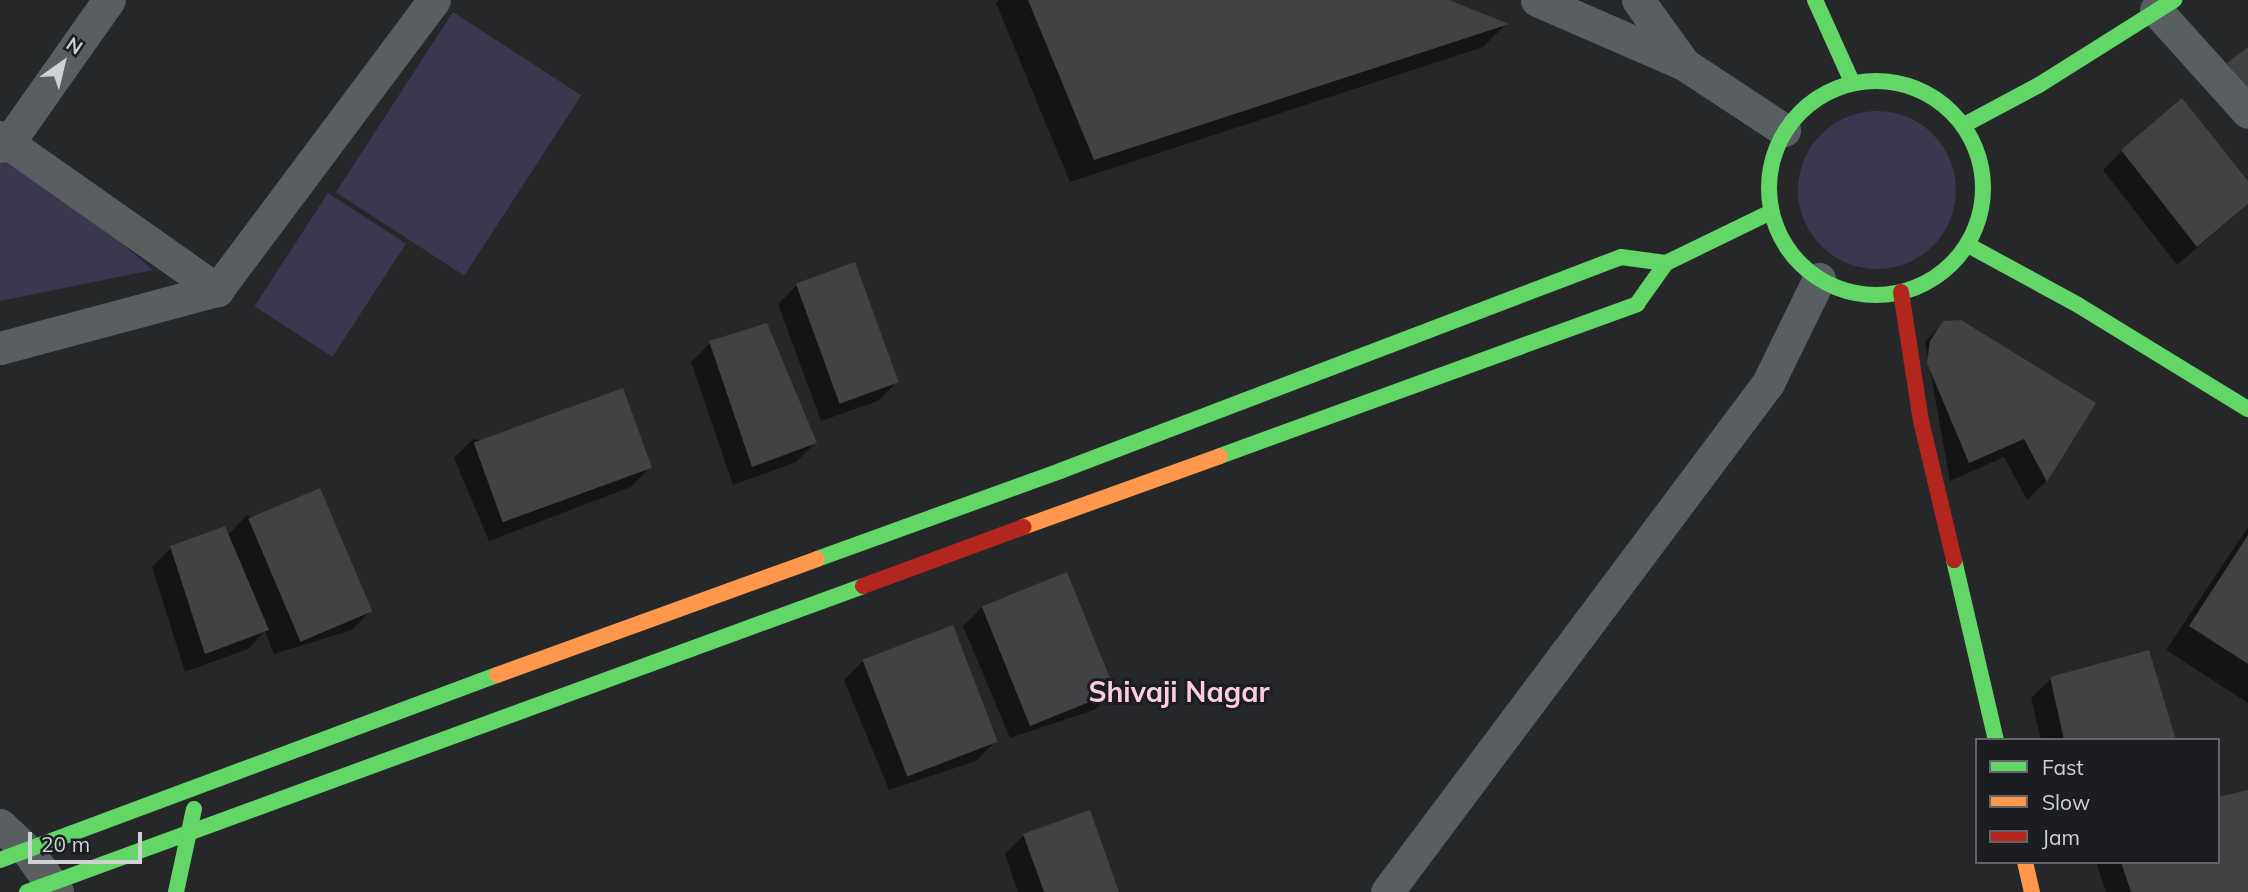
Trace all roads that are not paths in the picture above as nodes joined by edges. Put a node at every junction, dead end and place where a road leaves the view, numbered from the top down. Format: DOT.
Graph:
graph roads {
  1 [pos="109,0"];
  2 [pos="434,0"];
  3 [pos="1537,0"];
  4 [pos="1638,0"];
  5 [pos="1815,0"];
  6 [pos="2165,5"];
  7 [pos="1684,64"];
  8 [pos="1852,82"];
  9 [pos="2248,112"];
  10 [pos="1964,125"];
  11 [pos="1784,130"];
  12 [pos="3,142"];
  13 [pos="1771,212"];
  14 [pos="1968,245"];
  15 [pos="1666,263"];
  16 [pos="1819,279"];
  17 [pos="218,290"];
  18 [pos="1901,292"];
  19 [pos="0,348"];
  20 [pos="2248,409"];
  21 [pos="1996,738"];
  22 [pos="197,786"];
  23 [pos="0,825"];
  24 [pos="191,830"];
  25 [pos="13,855"];
  26 [pos="2025,864"];
  27 [pos="45,889"];
  28 [pos="176,892"];
  29 [pos="1388,892"];
  30 [pos="2032,892"];
  1 -- 12 [label="street"];
  2 -- 17 [label="street"];
  3 -- 7 [label="street"];
  4 -- 7 [label="street"];
  5 -- 8 [label="street"];
  6 -- 9 [label="street"];
  6 -- 10 [label="street"];
  7 -- 11 [label="street"];
  8 -- 10 [label="street"];
  8 -- 11 [label="street"];
  10 -- 14 [label="street"];
  11 -- 13 [label="street"];
  12 -- 17 [label="street"];
  13 -- 15 [label="street"];
  13 -- 16 [label="street"];
  14 -- 18 [label="street"];
  14 -- 20 [label="street"];
  15 -- 22 [label="street"];
  15 -- 24 [label="street"];
  16 -- 18 [label="street"];
  16 -- 29 [label="street"];
  17 -- 19 [label="street"];
  18 -- 21 [label="street"];
  22 -- 24 [label="street"];
  22 -- 25 [label="street"];
  23 -- 25 [label="street"];
  24 -- 27 [label="street"];
  24 -- 28 [label="street"];
  25 -- 27 [label="street"];
  26 -- 30 [label="street"];
}
